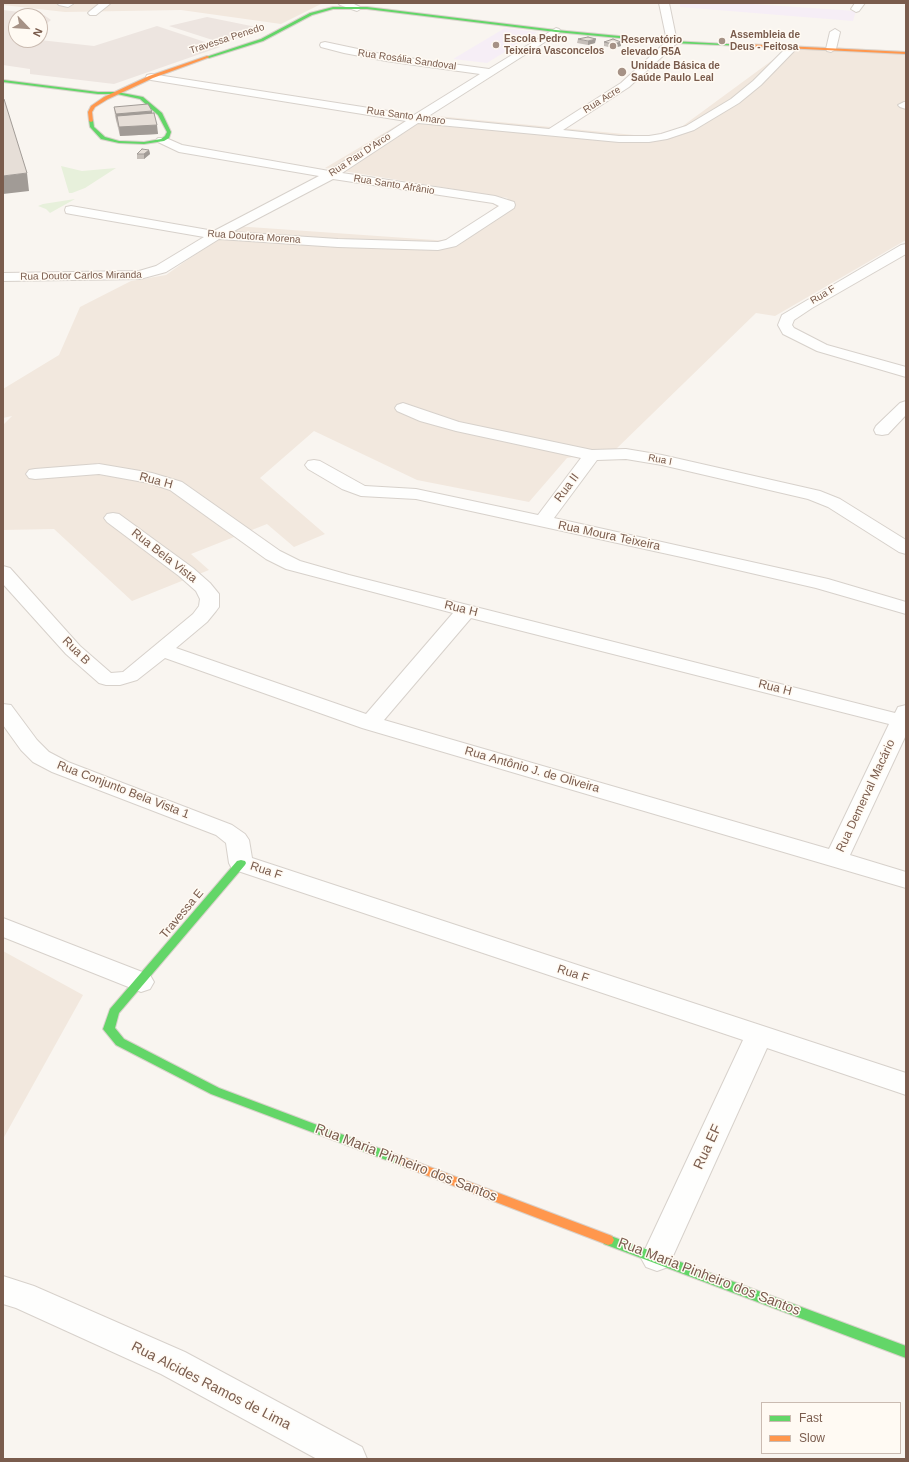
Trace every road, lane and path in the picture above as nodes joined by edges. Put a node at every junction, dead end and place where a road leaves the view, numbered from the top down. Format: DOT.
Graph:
graph roads {
  1 [pos="106,3"];
  2 [pos="664,3"];
  3 [pos="343,5"];
  4 [pos="357,8"];
  5 [pos="93,14"];
  6 [pos="556,31"];
  7 [pos="835,32"];
  8 [pos="672,42"];
  9 [pos="325,45"];
  10 [pos="792,48"];
  11 [pos="831,50"];
  12 [pos="906,53"];
  13 [pos="490,72"];
  14 [pos="3,76"];
  15 [pos="151,77"];
  16 [pos="3,81"];
  17 [pos="48,87"];
  18 [pos="92,88"];
  19 [pos="117,93"];
  20 [pos="130,95"];
  21 [pos="106,98"];
  22 [pos="87,103"];
  23 [pos="416,119"];
  24 [pos="552,132"];
  25 [pos="162,140"];
  26 [pos="331,175"];
  27 [pos="71,210"];
  28 [pos="216,235"];
  29 [pos="438,246"];
  30 [pos="906,248"];
  31 [pos="180,259"];
  32 [pos="3,277"];
  33 [pos="906,372"];
  34 [pos="906,406"];
  35 [pos="403,408"];
  36 [pos="882,430"];
  37 [pos="592,455"];
  38 [pos="314,465"];
  39 [pos="35,474"];
  40 [pos="113,518"];
  41 [pos="542,522"];
  42 [pos="906,548"];
  43 [pos="3,572"];
  44 [pos="906,608"];
  45 [pos="467,610"];
  46 [pos="162,650"];
  47 [pos="3,710"];
  48 [pos="904,718"];
  49 [pos="370,723"];
  50 [pos="836,860"];
  51 [pos="241,863"];
  52 [pos="906,880"];
  53 [pos="3,927"];
  54 [pos="141,982"];
  55 [pos="759,1036"];
  56 [pos="906,1084"];
  57 [pos="657,1258"];
  58 [pos="3,1290"];
  59 [pos="906,1352"];
  60 [pos="350,1459"];
  1 -- 5 [label="street"];
  2 -- 8 [label="street"];
  3 -- 4 [label="street"];
  3 -- 15 [label="street, Travessa Penedo"];
  4 -- 6 [label="street"];
  6 -- 8 [label="street"];
  6 -- 13 [label="street, Rua Pau D'Arco"];
  7 -- 11 [label="street"];
  8 -- 10 [label="street"];
  8 -- 24 [label="street, Rua Acre"];
  9 -- 13 [label="street, Rua Rosália Sandoval"];
  10 -- 11 [label="street"];
  10 -- 24 [label="street, Rua Santo Amaro"];
  11 -- 12 [label="street"];
  13 -- 23 [label="street, Rua Pau D'Arco"];
  14 -- 18 [label="street"];
  15 -- 18 [label="street"];
  15 -- 19 [label="street, Travessa Penedo"];
  15 -- 23 [label="street, Rua Santo Amaro"];
  16 -- 17 [label="street"];
  17 -- 19 [label="street"];
  17 -- 22 [label="street"];
  18 -- 19 [label="street"];
  19 -- 20 [label="street"];
  19 -- 21 [label="street, Travessa Penedo"];
  20 -- 21 [label="street"];
  20 -- 25 [label="street"];
  21 -- 22 [label="street, Travessa Penedo"];
  22 -- 25 [label="street"];
  23 -- 24 [label="street, Rua Santo Amaro"];
  23 -- 26 [label="street, Rua Pau D'Arco"];
  25 -- 26 [label="street, Rua Santo Afrânio"];
  26 -- 28 [label="street, Rua Pau D'Arco"];
  26 -- 29 [label="street, Rua Santo Afrânio"];
  27 -- 28 [label="street, Rua Doutora Morena"];
  28 -- 29 [label="street, Rua Doutora Morena"];
  28 -- 31 [label="street, Rua Pau D'Arco"];
  30 -- 33 [label="street, Rua F"];
  31 -- 32 [label="street, Rua Doutor Carlos Miranda"];
  34 -- 36 [label="street"];
  35 -- 37 [label="street, Rua I"];
  37 -- 41 [label="street, Rua II"];
  37 -- 42 [label="street, Rua I"];
  38 -- 41 [label="street, Rua Moura Teixeira"];
  39 -- 45 [label="street, Rua H"];
  40 -- 46 [label="street, Rua Bela Vista"];
  41 -- 44 [label="street, Rua Moura Teixeira"];
  43 -- 46 [label="street, Rua B"];
  45 -- 48 [label="street, Rua H"];
  45 -- 49 [label="street"];
  46 -- 49 [label="street, Rua Antônio J. de Oliveira"];
  47 -- 51 [label="street, Rua Conjunto Bela Vista 1"];
  48 -- 50 [label="street, Rua Demerval Macário"];
  49 -- 50 [label="street, Rua Antônio J. de Oliveira"];
  50 -- 52 [label="street, Rua Antônio J. de Oliveira"];
  51 -- 54 [label="street, Travessa E"];
  51 -- 55 [label="street, Rua F"];
  53 -- 54 [label="street"];
  54 -- 57 [label="street, Rua Maria Pinheiro dos Santos"];
  55 -- 56 [label="street, Rua F"];
  55 -- 57 [label="street, Rua EF"];
  57 -- 59 [label="street, Rua Maria Pinheiro dos Santos"];
  58 -- 60 [label="street, Rua Alcides Ramos de Lima"];
}
